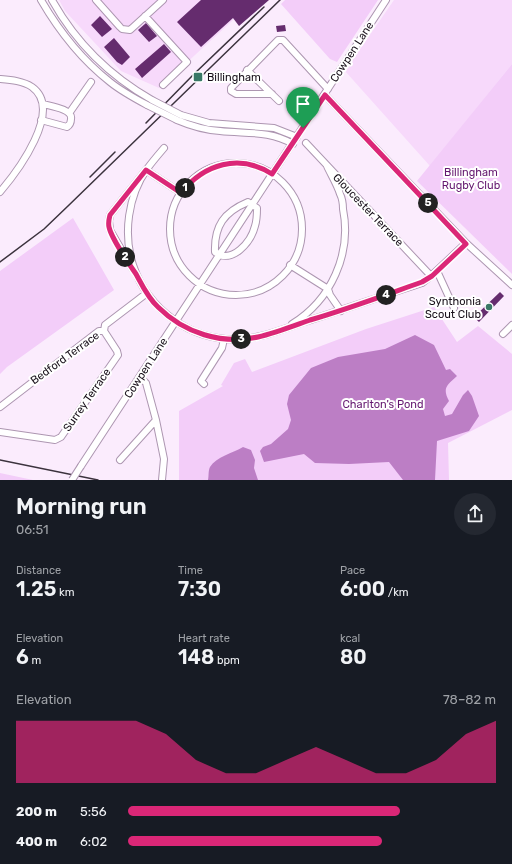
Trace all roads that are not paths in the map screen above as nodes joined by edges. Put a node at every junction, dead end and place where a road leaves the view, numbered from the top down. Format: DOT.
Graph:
graph roads {
  1 [pos="41,0"];
  2 [pos="52,0"];
  3 [pos="96,0"];
  4 [pos="163,0"];
  5 [pos="386,0"];
  6 [pos="145,16"];
  7 [pos="75,34"];
  8 [pos="68,40"];
  9 [pos="247,70"];
  10 [pos="0,79"];
  11 [pos="92,82"];
  12 [pos="163,85"];
  13 [pos="326,92"];
  14 [pos="272,94"];
  15 [pos="279,101"];
  16 [pos="43,104"];
  17 [pos="70,112"];
  18 [pos="179,117"];
  19 [pos="42,120"];
  20 [pos="297,137"];
  21 [pos="306,143"];
  22 [pos="293,144"];
  23 [pos="164,148"];
  24 [pos="327,166"];
  25 [pos="146,170"];
  26 [pos="272,174"];
  27 [pos="349,190"];
  28 [pos="0,192"];
  29 [pos="181,193"];
  30 [pos="341,194"];
  31 [pos="253,204"];
  32 [pos="466,244"];
  33 [pos="220,256"];
  34 [pos="290,265"];
  35 [pos="437,271"];
  36 [pos="432,276"];
  37 [pos="138,278"];
  38 [pos="201,284"];
  39 [pos="512,285"];
  40 [pos="328,289"];
  41 [pos="147,293"];
  42 [pos="454,309"];
  43 [pos="341,311"];
  44 [pos="176,322"];
  45 [pos="512,325"];
  46 [pos="284,329"];
  47 [pos="104,330"];
  48 [pos="503,334"];
  49 [pos="224,339"];
  50 [pos="140,377"];
  51 [pos="204,384"];
  52 [pos="0,407"];
  53 [pos="156,420"];
  54 [pos="0,432"];
  55 [pos="120,460"];
  56 [pos="72,480"];
  57 [pos="162,480"];
  1 -- 8 [label="street"];
  2 -- 7 [label="street"];
  3 -- 6 [label="street"];
  4 -- 6 [label="street"];
  5 -- 13 [label="street, Cowpen Lane"];
  6 -- 12 [label="street"];
  7 -- 8 [label="street"];
  7 -- 18 [label="street, bridge"];
  8 -- 18 [label="street, bridge"];
  9 -- 13 [label="street"];
  9 -- 14 [label="street"];
  9 -- 14 [label="street"];
  10 -- 16 [label="street"];
  11 -- 17 [label="street"];
  13 -- 20 [label="street, Cowpen Lane"];
  13 -- 32 [label="street"];
  14 -- 15 [label="street"];
  16 -- 17 [label="street"];
  16 -- 19 [label="street"];
  17 -- 19 [label="street"];
  18 -- 20 [label="street"];
  18 -- 22 [label="street"];
  19 -- 28 [label="street"];
  20 -- 22 [label="street, Cowpen Lane"];
  21 -- 24 [label="street, Gloucester Terrace"];
  22 -- 26 [label="street, Cowpen Lane"];
  23 -- 25 [label="street"];
  24 -- 27 [label="street, Gloucester Terrace"];
  24 -- 30 [label="street"];
  25 -- 29 [label="street"];
  25 -- 37 [label="street"];
  25 -- 37 [label="street"];
  26 -- 29 [label="street"];
  26 -- 31 [label="street, Cowpen Lane"];
  26 -- 34 [label="street"];
  27 -- 30 [label="street"];
  27 -- 36 [label="street, Gloucester Terrace"];
  29 -- 38 [label="street"];
  30 -- 40 [label="street"];
  31 -- 33 [label="street, Cowpen Lane"];
  31 -- 33 [label="street"];
  31 -- 33 [label="street"];
  32 -- 35 [label="street"];
  32 -- 39 [label="street"];
  33 -- 38 [label="street, Cowpen Lane"];
  34 -- 38 [label="street"];
  34 -- 40 [label="street"];
  35 -- 36 [label="street"];
  35 -- 42 [label="street"];
  36 -- 43 [label="street"];
  37 -- 41 [label="street"];
  38 -- 44 [label="street, Cowpen Lane"];
  40 -- 43 [label="street"];
  40 -- 46 [label="street"];
  41 -- 44 [label="street"];
  41 -- 47 [label="street, Bedford Terrace"];
  43 -- 46 [label="street"];
  44 -- 49 [label="street"];
  44 -- 50 [label="street, Cowpen Lane"];
  45 -- 48 [label="street"];
  46 -- 49 [label="street"];
  47 -- 52 [label="street, Bedford Terrace"];
  47 -- 54 [label="street, Surrey Terrace"];
  49 -- 51 [label="street"];
  50 -- 53 [label="street"];
  50 -- 56 [label="street, Cowpen Lane, bridge"];
  53 -- 55 [label="street"];
  53 -- 57 [label="street"];
}
